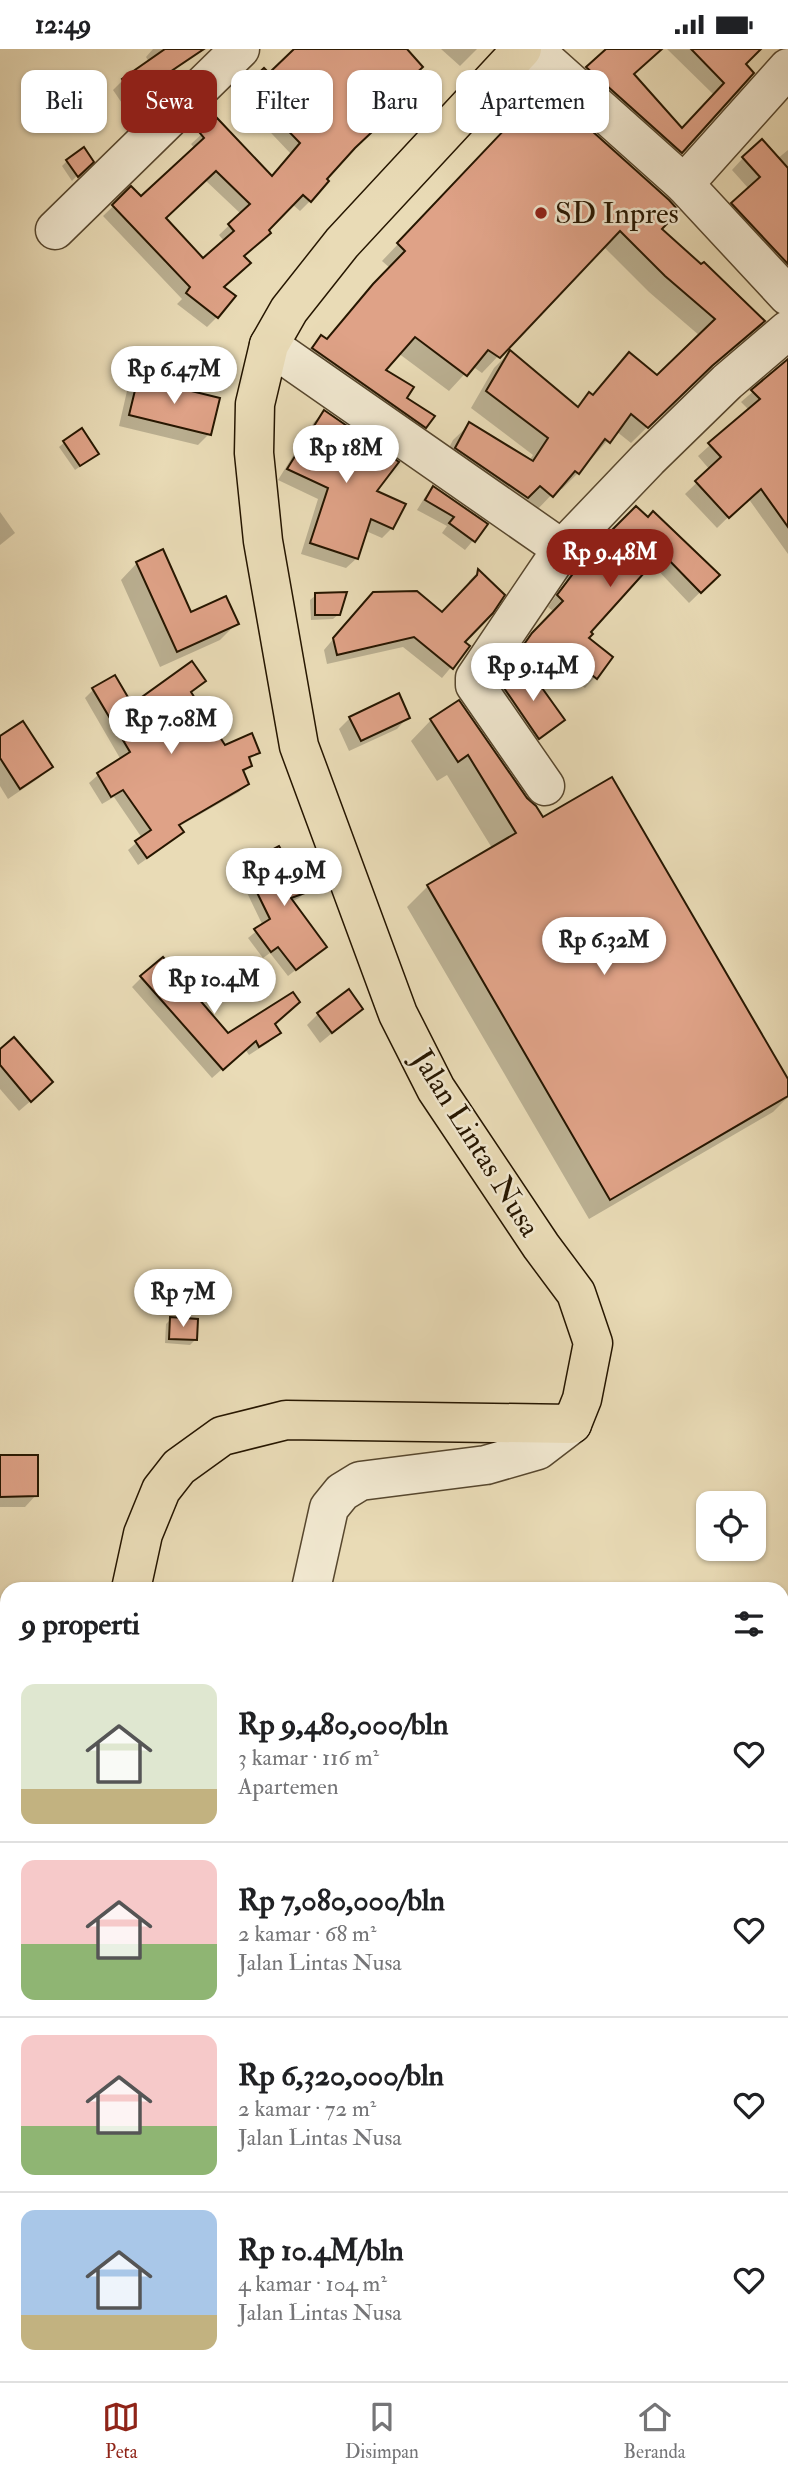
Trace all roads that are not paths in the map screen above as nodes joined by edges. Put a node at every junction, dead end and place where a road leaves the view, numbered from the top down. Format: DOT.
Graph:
graph roads {
  1 [pos="522,49"];
  2 [pos="533,49"];
  3 [pos="224,54"];
  4 [pos="788,68"];
  5 [pos="684,184"];
  6 [pos="55,230"];
  7 [pos="788,296"];
  8 [pos="788,330"];
  9 [pos="269,345"];
  10 [pos="562,549"];
  11 [pos="545,786"];
  12 [pos="572,1424"];
  13 [pos="132,1582"];
  14 [pos="313,1582"];
  1 -- 9 [label="highway, Jalan Lintas Nusa"];
  2 -- 5 [label="street"];
  3 -- 6 [label="street"];
  4 -- 5 [label="street"];
  5 -- 7 [label="street"];
  8 -- 10 [label="street"];
  9 -- 10 [label="street"];
  9 -- 12 [label="highway, Jalan Lintas Nusa"];
  10 -- 11 [label="street"];
  12 -- 13 [label="highway"];
  12 -- 14 [label="street"];
}
